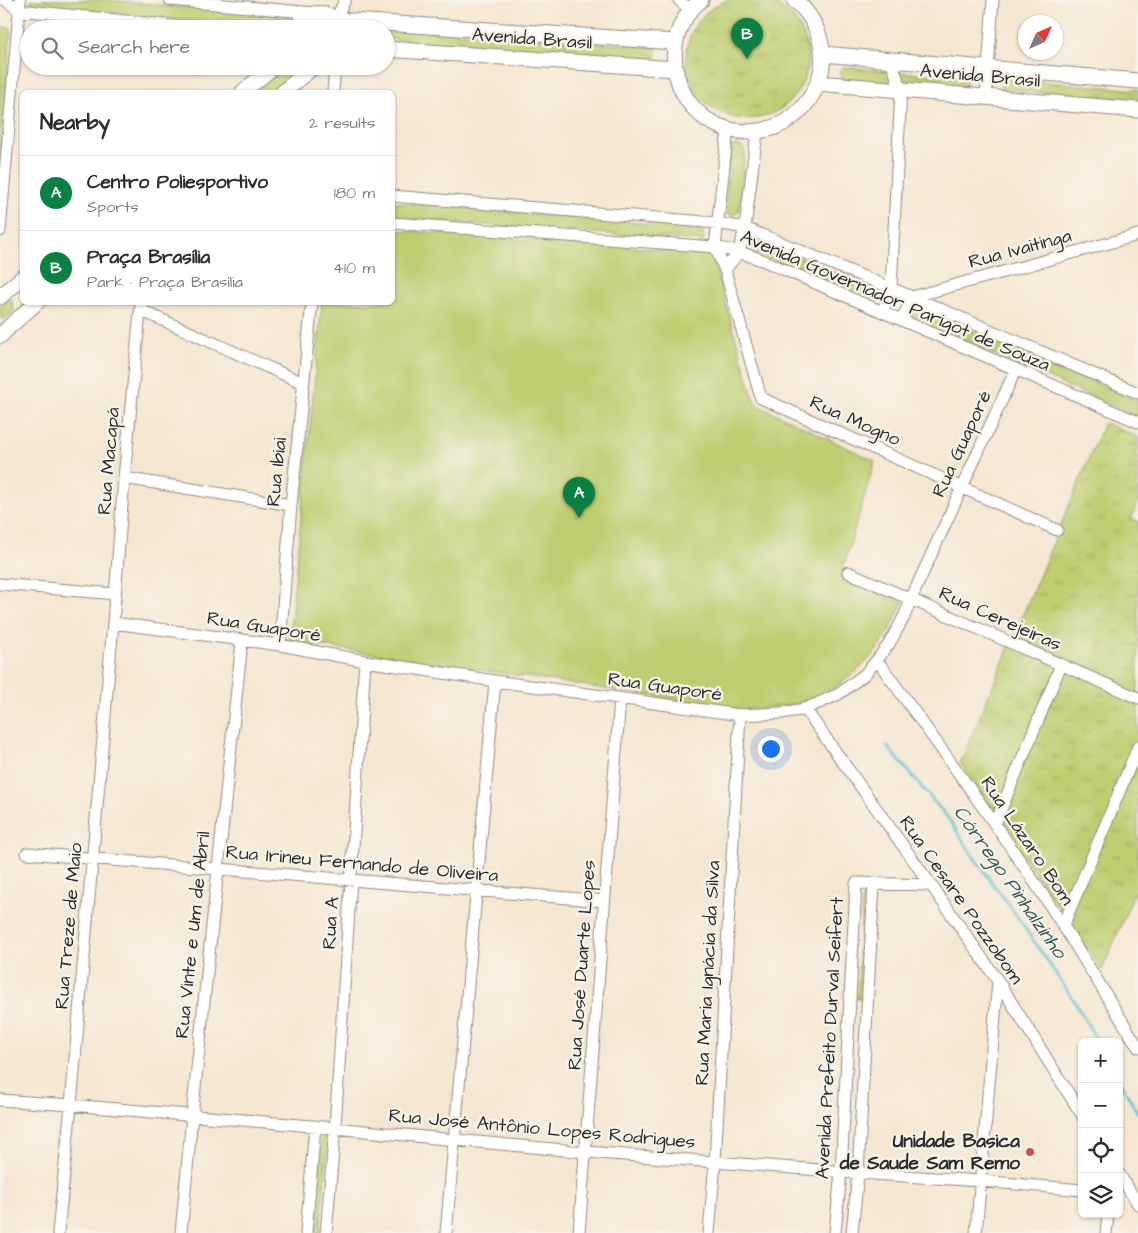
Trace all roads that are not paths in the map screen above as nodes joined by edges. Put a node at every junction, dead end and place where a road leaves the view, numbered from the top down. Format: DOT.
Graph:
graph roads {
  1 [pos="5,0"];
  2 [pos="170,0"];
  3 [pos="345,0"];
  4 [pos="794,0"];
  5 [pos="993,0"];
  6 [pos="690,3"];
  7 [pos="20,5"];
  8 [pos="315,13"];
  9 [pos="135,20"];
  10 [pos="303,20"];
  11 [pos="336,20"];
  12 [pos="340,20"];
  13 [pos="395,25"];
  14 [pos="675,42"];
  15 [pos="395,50"];
  16 [pos="822,54"];
  17 [pos="891,60"];
  18 [pos="988,68"];
  19 [pos="675,69"];
  20 [pos="263,75"];
  21 [pos="303,75"];
  22 [pos="334,75"];
  23 [pos="1138,81"];
  24 [pos="818,83"];
  25 [pos="245,90"];
  26 [pos="285,90"];
  27 [pos="333,90"];
  28 [pos="901,90"];
  29 [pos="986,97"];
  30 [pos="1138,110"];
  31 [pos="728,129"];
  32 [pos="757,132"];
  33 [pos="395,196"];
  34 [pos="395,223"];
  35 [pos="717,223"];
  36 [pos="744,228"];
  37 [pos="0,231"];
  38 [pos="1138,235"];
  39 [pos="716,247"];
  40 [pos="739,252"];
  41 [pos="725,270"];
  42 [pos="20,280"];
  43 [pos="891,288"];
  44 [pos="0,297"];
  45 [pos="912,297"];
  46 [pos="34,305"];
  47 [pos="312,305"];
  48 [pos="140,306"];
  49 [pos="882,311"];
  50 [pos="902,320"];
  51 [pos="0,336"];
  52 [pos="1016,369"];
  53 [pos="303,383"];
  54 [pos="1138,394"];
  55 [pos="1138,422"];
  56 [pos="124,478"];
  57 [pos="961,488"];
  58 [pos="291,505"];
  59 [pos="1056,530"];
  60 [pos="848,572"];
  61 [pos="0,584"];
  62 [pos="115,594"];
  63 [pos="911,599"];
  64 [pos="113,623"];
  65 [pos="242,641"];
  66 [pos="280,646"];
  67 [pos="877,660"];
  68 [pos="365,661"];
  69 [pos="1061,665"];
  70 [pos="496,680"];
  71 [pos="1138,698"];
  72 [pos="620,699"];
  73 [pos="805,709"];
  74 [pos="740,715"];
  75 [pos="1138,747"];
  76 [pos="995,824"];
  77 [pos="27,853"];
  78 [pos="92,858"];
  79 [pos="217,869"];
  80 [pos="351,880"];
  81 [pos="874,884"];
  82 [pos="931,885"];
  83 [pos="477,891"];
  84 [pos="604,901"];
  85 [pos="1063,926"];
  86 [pos="998,982"];
  87 [pos="1138,1047"];
  88 [pos="0,1100"];
  89 [pos="71,1105"];
  90 [pos="1078,1109"];
  91 [pos="192,1116"];
  92 [pos="315,1126"];
  93 [pos="335,1128"];
  94 [pos="455,1140"];
  95 [pos="586,1152"];
  96 [pos="715,1162"];
  97 [pos="841,1172"];
  98 [pos="858,1173"];
  99 [pos="981,1181"];
  100 [pos="1078,1190"];
  101 [pos="1125,1193"];
  102 [pos="1138,1204"];
  103 [pos="1108,1218"];
  104 [pos="58,1233"];
  105 [pos="180,1233"];
  106 [pos="306,1233"];
  107 [pos="326,1233"];
  108 [pos="446,1233"];
  109 [pos="579,1233"];
  110 [pos="709,1233"];
  111 [pos="835,1233"];
  112 [pos="852,1233"];
  113 [pos="976,1233"];
  114 [pos="1106,1233"];
  1 -- 7 [label="street"];
  2 -- 8 [label="street"];
  3 -- 12 [label="street"];
  4 -- 16 [label="main road"];
  5 -- 18 [label="street"];
  6 -- 14 [label="main road"];
  7 -- 9 [label="street"];
  7 -- 37 [label="street"];
  8 -- 10 [label="main road"];
  8 -- 11 [label="main road, Avenida Brasil"];
  13 -- 14 [label="main road, Avenida Brasil"];
  14 -- 19 [label="main road"];
  15 -- 19 [label="main road, Avenida Brasil"];
  16 -- 17 [label="main road, Avenida Brasil"];
  16 -- 24 [label="main road"];
  17 -- 18 [label="main road, Avenida Brasil"];
  17 -- 28 [label="street"];
  18 -- 23 [label="main road, Avenida Brasil"];
  18 -- 29 [label="street"];
  19 -- 31 [label="main road"];
  20 -- 25 [label="main road"];
  21 -- 26 [label="main road"];
  22 -- 27 [label="street"];
  24 -- 28 [label="main road, Avenida Brasil"];
  24 -- 32 [label="main road"];
  28 -- 29 [label="main road, Avenida Brasil"];
  28 -- 43 [label="street"];
  29 -- 30 [label="main road, Avenida Brasil"];
  31 -- 32 [label="main road"];
  31 -- 35 [label="street"];
  32 -- 36 [label="street"];
  33 -- 35 [label="street, Avenida Governador Parigot de Souza"];
  34 -- 39 [label="street, Avenida Governador Parigot de Souza"];
  35 -- 36 [label="street, Avenida Governador Parigot de Souza"];
  35 -- 39 [label="street"];
  36 -- 40 [label="street"];
  36 -- 43 [label="street, Avenida Governador Parigot de Souza"];
  38 -- 45 [label="street, Rua Ivaitinga"];
  39 -- 40 [label="street, Avenida Governador Parigot de Souza"];
  39 -- 41 [label="street, Rua Mogno"];
  40 -- 41 [label="street"];
  40 -- 49 [label="street, Avenida Governador Parigot de Souza"];
  41 -- 57 [label="street, Rua Mogno"];
  42 -- 44 [label="main road"];
  43 -- 45 [label="street, Avenida Governador Parigot de Souza"];
  43 -- 49 [label="street"];
  45 -- 50 [label="street"];
  45 -- 54 [label="street, Avenida Governador Parigot de Souza"];
  46 -- 51 [label="main road"];
  47 -- 53 [label="street, Rua Ibiai"];
  48 -- 53 [label="street"];
  48 -- 56 [label="street, Rua Macapá"];
  49 -- 50 [label="street, Avenida Governador Parigot de Souza"];
  50 -- 52 [label="street, Avenida Governador Parigot de Souza"];
  52 -- 55 [label="street, Avenida Governador Parigot de Souza"];
  52 -- 57 [label="street, Rua Guaporé"];
  53 -- 58 [label="street, Rua Ibiai"];
  56 -- 58 [label="street"];
  56 -- 62 [label="street, Rua Macapá"];
  57 -- 59 [label="street, Rua Mogno"];
  57 -- 63 [label="street, Rua Guaporé"];
  58 -- 66 [label="street, Rua Ibiai"];
  60 -- 63 [label="street, Rua Cerejeiras"];
  61 -- 62 [label="street"];
  62 -- 64 [label="street, Rua Macapá"];
  63 -- 67 [label="street, Rua Guaporé"];
  63 -- 69 [label="street, Rua Cerejeiras"];
  64 -- 65 [label="street, Rua Guaporé"];
  64 -- 78 [label="street, Rua Treze de Maio"];
  65 -- 66 [label="street, Rua Guaporé"];
  65 -- 79 [label="street, Rua Vinte e Um de Abril"];
  66 -- 68 [label="street, Rua Guaporé"];
  67 -- 73 [label="street, Rua Guaporé"];
  67 -- 76 [label="street, Rua Lázaro Bom"];
  68 -- 70 [label="street, Rua Guaporé"];
  68 -- 80 [label="street, Rua A"];
  69 -- 71 [label="street, Rua Cerejeiras"];
  69 -- 76 [label="street"];
  70 -- 72 [label="street, Rua Guaporé"];
  70 -- 83 [label="street"];
  72 -- 74 [label="street, Rua Guaporé"];
  72 -- 84 [label="street, Rua José Duarte Lopes"];
  73 -- 74 [label="street, Rua Guaporé"];
  73 -- 82 [label="street, Rua Cesare Pozzobom"];
  74 -- 96 [label="street, Rua Maria Ignácia da Silva"];
  75 -- 85 [label="street"];
  76 -- 85 [label="street, Rua Lázaro Bom"];
  77 -- 78 [label="street, Rua Irineu Fernando de Oliveira"];
  78 -- 79 [label="street, Rua Irineu Fernando de Oliveira"];
  78 -- 89 [label="street, Rua Treze de Maio"];
  79 -- 80 [label="street, Rua Irineu Fernando de Oliveira"];
  79 -- 91 [label="street, Rua Vinte e Um de Abril"];
  80 -- 83 [label="street, Rua Irineu Fernando de Oliveira"];
  80 -- 93 [label="street, Rua A"];
  81 -- 82 [label="street"];
  81 -- 97 [label="street, Avenida Prefeito Durval Seifert"];
  81 -- 98 [label="street, Avenida Prefeito Durval Seifert"];
  82 -- 86 [label="street, Rua Cesare Pozzobom"];
  83 -- 84 [label="street, Rua Irineu Fernando de Oliveira"];
  83 -- 94 [label="street"];
  84 -- 95 [label="street, Rua José Duarte Lopes"];
  85 -- 87 [label="street, Rua Lázaro Bom"];
  86 -- 90 [label="street, Rua Cesare Pozzobom"];
  86 -- 99 [label="street"];
  88 -- 89 [label="street, Rua José Antônio Lopes Rodrigues"];
  89 -- 91 [label="street, Rua José Antônio Lopes Rodrigues"];
  89 -- 104 [label="street, Rua Treze de Maio"];
  91 -- 92 [label="street, Rua José Antônio Lopes Rodrigues"];
  91 -- 105 [label="street, Rua Vinte e Um de Abril"];
  92 -- 93 [label="street, Rua José Antônio Lopes Rodrigues"];
  92 -- 106 [label="street"];
  93 -- 94 [label="street, Rua José Antônio Lopes Rodrigues"];
  93 -- 107 [label="street, Rua A"];
  94 -- 95 [label="street, Rua José Antônio Lopes Rodrigues"];
  94 -- 108 [label="street"];
  95 -- 96 [label="street, Rua José Antônio Lopes Rodrigues"];
  95 -- 109 [label="street, Rua José Duarte Lopes"];
  96 -- 97 [label="street, Rua José Antônio Lopes Rodrigues"];
  96 -- 110 [label="street, Rua Maria Ignácia da Silva"];
  97 -- 98 [label="street, Rua José Antônio Lopes Rodrigues"];
  97 -- 111 [label="street, Avenida Prefeito Durval Seifert"];
  98 -- 99 [label="street, Rua José Antônio Lopes Rodrigues"];
  98 -- 112 [label="street, Avenida Prefeito Durval Seifert"];
  99 -- 100 [label="street, Rua José Antônio Lopes Rodrigues"];
  99 -- 113 [label="street"];
  101 -- 102 [label="street"];
  103 -- 114 [label="street"];
}
